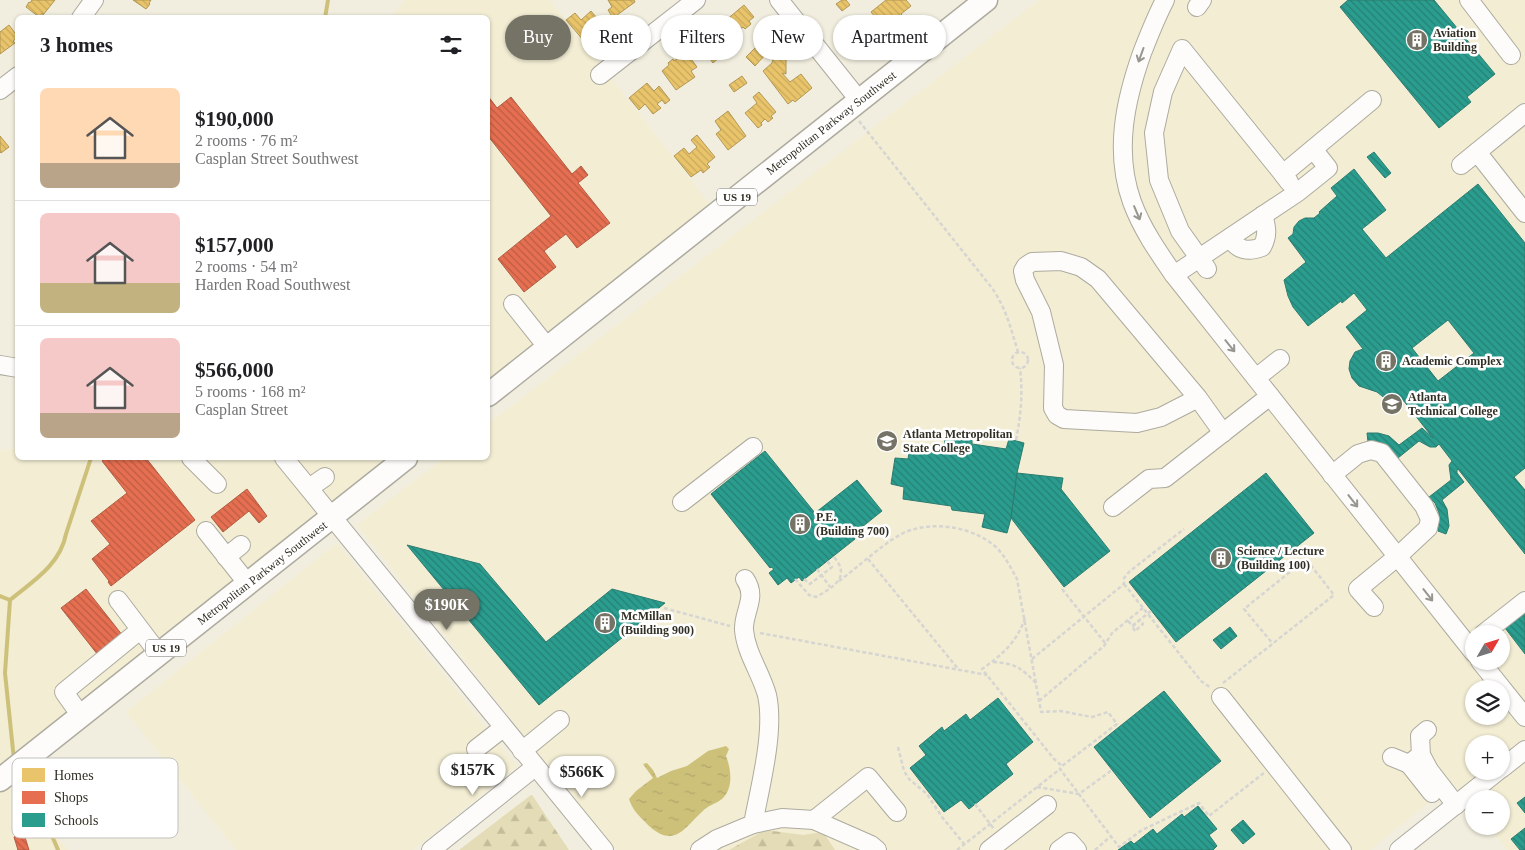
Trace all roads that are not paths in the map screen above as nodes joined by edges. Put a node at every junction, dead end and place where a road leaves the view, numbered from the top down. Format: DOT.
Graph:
graph roads {
  1 [pos="94,0"];
  2 [pos="696,0"];
  3 [pos="779,0"];
  4 [pos="986,0"];
  5 [pos="1469,0"];
  6 [pos="1158,3"];
  7 [pos="83,15"];
  8 [pos="1512,55"];
  9 [pos="600,76"];
  10 [pos="15,78"];
  11 [pos="0,90"];
  12 [pos="1372,100"];
  13 [pos="854,104"];
  14 [pos="1525,113"];
  15 [pos="1313,149"];
  16 [pos="1477,152"];
  17 [pos="1461,164"];
  18 [pos="1283,174"];
  19 [pos="1298,192"];
  20 [pos="1525,214"];
  21 [pos="1264,215"];
  22 [pos="1231,237"];
  23 [pos="1203,264"];
  24 [pos="1174,275"];
  25 [pos="512,304"];
  26 [pos="548,348"];
  27 [pos="1280,359"];
  28 [pos="0,365"];
  29 [pos="15,368"];
  30 [pos="1256,378"];
  31 [pos="490,393"];
  32 [pos="1270,396"];
  33 [pos="1198,398"];
  34 [pos="1224,432"];
  35 [pos="753,447"];
  36 [pos="193,460"];
  37 [pos="286,460"];
  38 [pos="395,461"];
  39 [pos="1332,474"];
  40 [pos="325,477"];
  41 [pos="217,484"];
  42 [pos="309,488"];
  43 [pos="682,502"];
  44 [pos="1113,507"];
  45 [pos="333,516"];
  46 [pos="206,531"];
  47 [pos="241,545"];
  48 [pos="226,557"];
  49 [pos="1397,557"];
  50 [pos="744,579"];
  51 [pos="248,584"];
  52 [pos="118,600"];
  53 [pos="1525,601"];
  54 [pos="1374,607"];
  55 [pos="1494,625"];
  56 [pos="140,630"];
  57 [pos="1465,639"];
  58 [pos="160,654"];
  59 [pos="1487,670"];
  60 [pos="1219,691"];
  61 [pos="81,716"];
  62 [pos="1525,717"];
  63 [pos="560,720"];
  64 [pos="504,728"];
  65 [pos="1427,730"];
  66 [pos="476,749"];
  67 [pos="1525,750"];
  68 [pos="522,751"];
  69 [pos="1392,757"];
  70 [pos="28,758"];
  71 [pos="1415,760"];
  72 [pos="1510,762"];
  73 [pos="535,767"];
  74 [pos="12,771"];
  75 [pos="0,780"];
  76 [pos="1487,780"];
  77 [pos="1046,805"];
  78 [pos="1451,808"];
  79 [pos="897,812"];
  80 [pos="814,820"];
  81 [pos="753,824"];
  82 [pos="430,850"];
  83 [pos="604,850"];
  84 [pos="700,850"];
  85 [pos="877,850"];
  86 [pos="989,850"];
  87 [pos="1059,850"];
  88 [pos="1076,850"];
  89 [pos="1342,850"];
  90 [pos="1399,850"];
  1 -- 7 [label="street"];
  2 -- 9 [label="street"];
  3 -- 13 [label="street"];
  4 -- 13 [label="main road, Metropolitan Parkway Southwest / US 19"];
  5 -- 8 [label="street"];
  6 -- 24 [label="street, one-way"];
  10 -- 11 [label="street"];
  12 -- 15 [label="street"];
  13 -- 26 [label="main road, Metropolitan Parkway Southwest / US 19"];
  14 -- 16 [label="street"];
  15 -- 18 [label="street"];
  15 -- 19 [label="street"];
  16 -- 17 [label="street"];
  16 -- 20 [label="street"];
  18 -- 19 [label="street"];
  18 -- 23 [label="street"];
  19 -- 21 [label="street"];
  21 -- 22 [label="street"];
  21 -- 22 [label="street"];
  22 -- 23 [label="street"];
  23 -- 24 [label="street"];
  24 -- 30 [label="street, one-way"];
  25 -- 26 [label="street"];
  26 -- 31 [label="main road, Metropolitan Parkway Southwest / US 19"];
  27 -- 30 [label="street"];
  28 -- 29 [label="street"];
  30 -- 32 [label="street"];
  32 -- 34 [label="street"];
  32 -- 39 [label="street"];
  33 -- 33 [label="street"];
  33 -- 34 [label="street"];
  34 -- 44 [label="street"];
  35 -- 43 [label="street"];
  36 -- 41 [label="street"];
  37 -- 42 [label="street"];
  38 -- 45 [label="main road, Metropolitan Parkway Southwest / US 19"];
  39 -- 49 [label="street, one-way"];
  39 -- 49 [label="street"];
  40 -- 42 [label="street"];
  42 -- 45 [label="street"];
  45 -- 51 [label="main road, Metropolitan Parkway Southwest / US 19"];
  45 -- 64 [label="street"];
  46 -- 48 [label="street"];
  47 -- 48 [label="street"];
  48 -- 51 [label="street"];
  49 -- 54 [label="street"];
  49 -- 57 [label="street, one-way"];
  50 -- 81 [label="street"];
  51 -- 58 [label="main road, Metropolitan Parkway Southwest / US 19"];
  52 -- 56 [label="street"];
  53 -- 55 [label="street"];
  56 -- 58 [label="street"];
  56 -- 61 [label="street"];
  58 -- 61 [label="main road, Metropolitan Parkway Southwest / US 19"];
  59 -- 62 [label="street"];
  60 -- 89 [label="street"];
  61 -- 70 [label="main road, Metropolitan Parkway Southwest / US 19"];
  63 -- 68 [label="street"];
  64 -- 66 [label="street"];
  64 -- 68 [label="street"];
  65 -- 71 [label="street"];
  67 -- 72 [label="street"];
  68 -- 73 [label="street"];
  69 -- 71 [label="street"];
  71 -- 78 [label="street"];
  73 -- 82 [label="street"];
  73 -- 83 [label="street"];
  74 -- 75 [label="main road, Metropolitan Parkway Southwest / US 19"];
  76 -- 78 [label="street"];
  77 -- 86 [label="street"];
  78 -- 90 [label="street"];
  79 -- 80 [label="street"];
  80 -- 81 [label="street"];
  80 -- 85 [label="street"];
  81 -- 84 [label="street"];
  87 -- 88 [label="street"];
}
